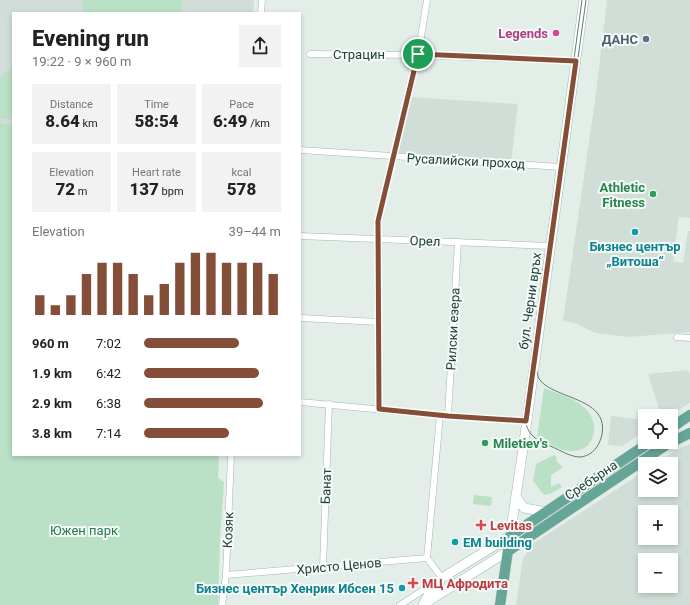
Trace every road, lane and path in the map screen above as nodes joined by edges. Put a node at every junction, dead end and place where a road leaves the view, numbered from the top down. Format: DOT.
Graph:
graph roads {
  1 [pos="262,0"];
  2 [pos="427,0"];
  3 [pos="584,0"];
  4 [pos="261,12"];
  5 [pos="310,54"];
  6 [pos="418,54"];
  7 [pos="576,61"];
  8 [pos="301,150"];
  9 [pos="392,157"];
  10 [pos="561,167"];
  11 [pos="301,236"];
  12 [pos="377,239"];
  13 [pos="458,242"];
  14 [pos="550,246"];
  15 [pos="301,318"];
  16 [pos="379,322"];
  17 [pos="677,337"];
  18 [pos="690,338"];
  19 [pos="301,402"];
  20 [pos="329,404"];
  21 [pos="379,409"];
  22 [pos="440,415"];
  23 [pos="690,415"];
  24 [pos="448,416"];
  25 [pos="526,421"];
  26 [pos="678,423"];
  27 [pos="690,433"];
  28 [pos="640,449"];
  29 [pos="231,456"];
  30 [pos="516,496"];
  31 [pos="547,512"];
  32 [pos="510,536"];
  33 [pos="508,551"];
  34 [pos="427,558"];
  35 [pos="323,567"];
  36 [pos="226,575"];
  37 [pos="442,578"];
  38 [pos="222,605"];
  39 [pos="400,605"];
  40 [pos="423,605"];
  41 [pos="500,605"];
  1 -- 4 [label="street"];
  2 -- 6 [label="street"];
  3 -- 7 [label="main road, бул. Черни връх"];
  5 -- 6 [label="street, Страцин"];
  6 -- 7 [label="street, Страцин"];
  6 -- 9 [label="street"];
  7 -- 10 [label="main road, бул. Черни връх"];
  8 -- 9 [label="street, Русалийски проход"];
  9 -- 10 [label="street, Русалийски проход"];
  9 -- 12 [label="street"];
  10 -- 14 [label="main road, бул. Черни връх"];
  11 -- 12 [label="street, Орел"];
  12 -- 13 [label="street, Орел"];
  12 -- 16 [label="street"];
  13 -- 14 [label="street, Орел"];
  13 -- 24 [label="street, Рилски езера"];
  14 -- 25 [label="main road, бул. Черни връх"];
  15 -- 16 [label="street"];
  16 -- 21 [label="street"];
  17 -- 18 [label="street"];
  19 -- 20 [label="street"];
  20 -- 21 [label="street"];
  20 -- 35 [label="street, Банат"];
  21 -- 22 [label="street"];
  22 -- 24 [label="street"];
  22 -- 34 [label="street"];
  23 -- 26 [label="main road"];
  24 -- 25 [label="street"];
  25 -- 30 [label="main road, бул. Черни връх"];
  27 -- 33 [label="main road, Сребърна"];
  28 -- 31 [label="main road, Сребърна"];
  29 -- 36 [label="street, Козяк"];
  30 -- 31 [label="main road"];
  30 -- 32 [label="main road, бул. Черни връх"];
  31 -- 32 [label="main road, Сребърна"];
  32 -- 33 [label="main road, бул. Черни връх"];
  32 -- 37 [label="main road"];
  33 -- 40 [label="main road"];
  33 -- 41 [label="main road, бул. Черни връх"];
  34 -- 35 [label="street, Христо Ценов"];
  34 -- 37 [label="street"];
  35 -- 36 [label="street, Христо Ценов"];
  36 -- 38 [label="street, Козяк"];
  37 -- 39 [label="street"];
  37 -- 40 [label="main road"];
}
